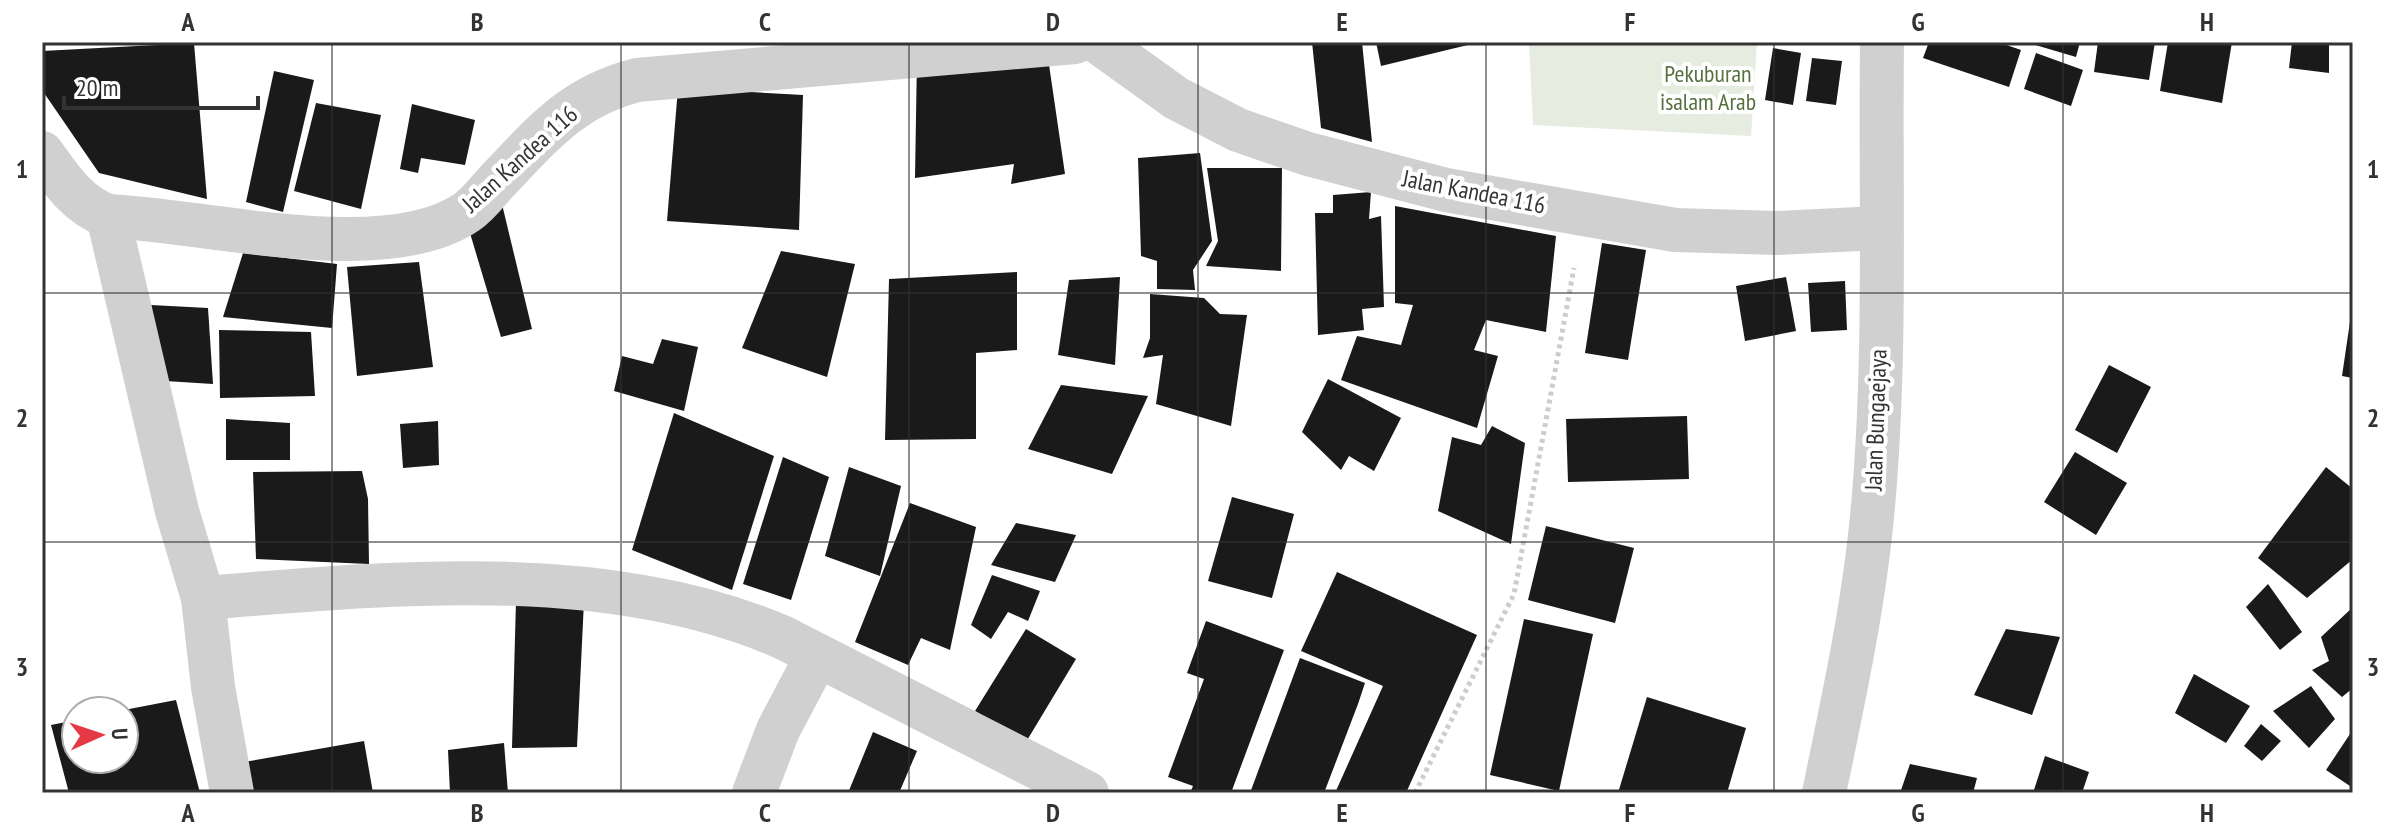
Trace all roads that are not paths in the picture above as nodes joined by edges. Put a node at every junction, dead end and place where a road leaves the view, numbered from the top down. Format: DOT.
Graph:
graph roads {
  1 [pos="1075,42"];
  2 [pos="1098,42"];
  3 [pos="1882,42"];
  4 [pos="42,153"];
  5 [pos="108,216"];
  6 [pos="1879,228"];
  7 [pos="203,598"];
  8 [pos="817,656"];
  9 [pos="232,793"];
  10 [pos="754,793"];
  11 [pos="1087,793"];
  12 [pos="1824,793"];
  1 -- 5 [label="street, Jalan Kandea 116"];
  2 -- 6 [label="street, Jalan Kandea 116"];
  3 -- 6 [label="street, Jalan Bungaejaya"];
  4 -- 5 [label="street"];
  5 -- 7 [label="street"];
  6 -- 12 [label="street, Jalan Bungaejaya"];
  7 -- 8 [label="street"];
  7 -- 9 [label="street"];
  8 -- 10 [label="street"];
  8 -- 11 [label="street"];
}
